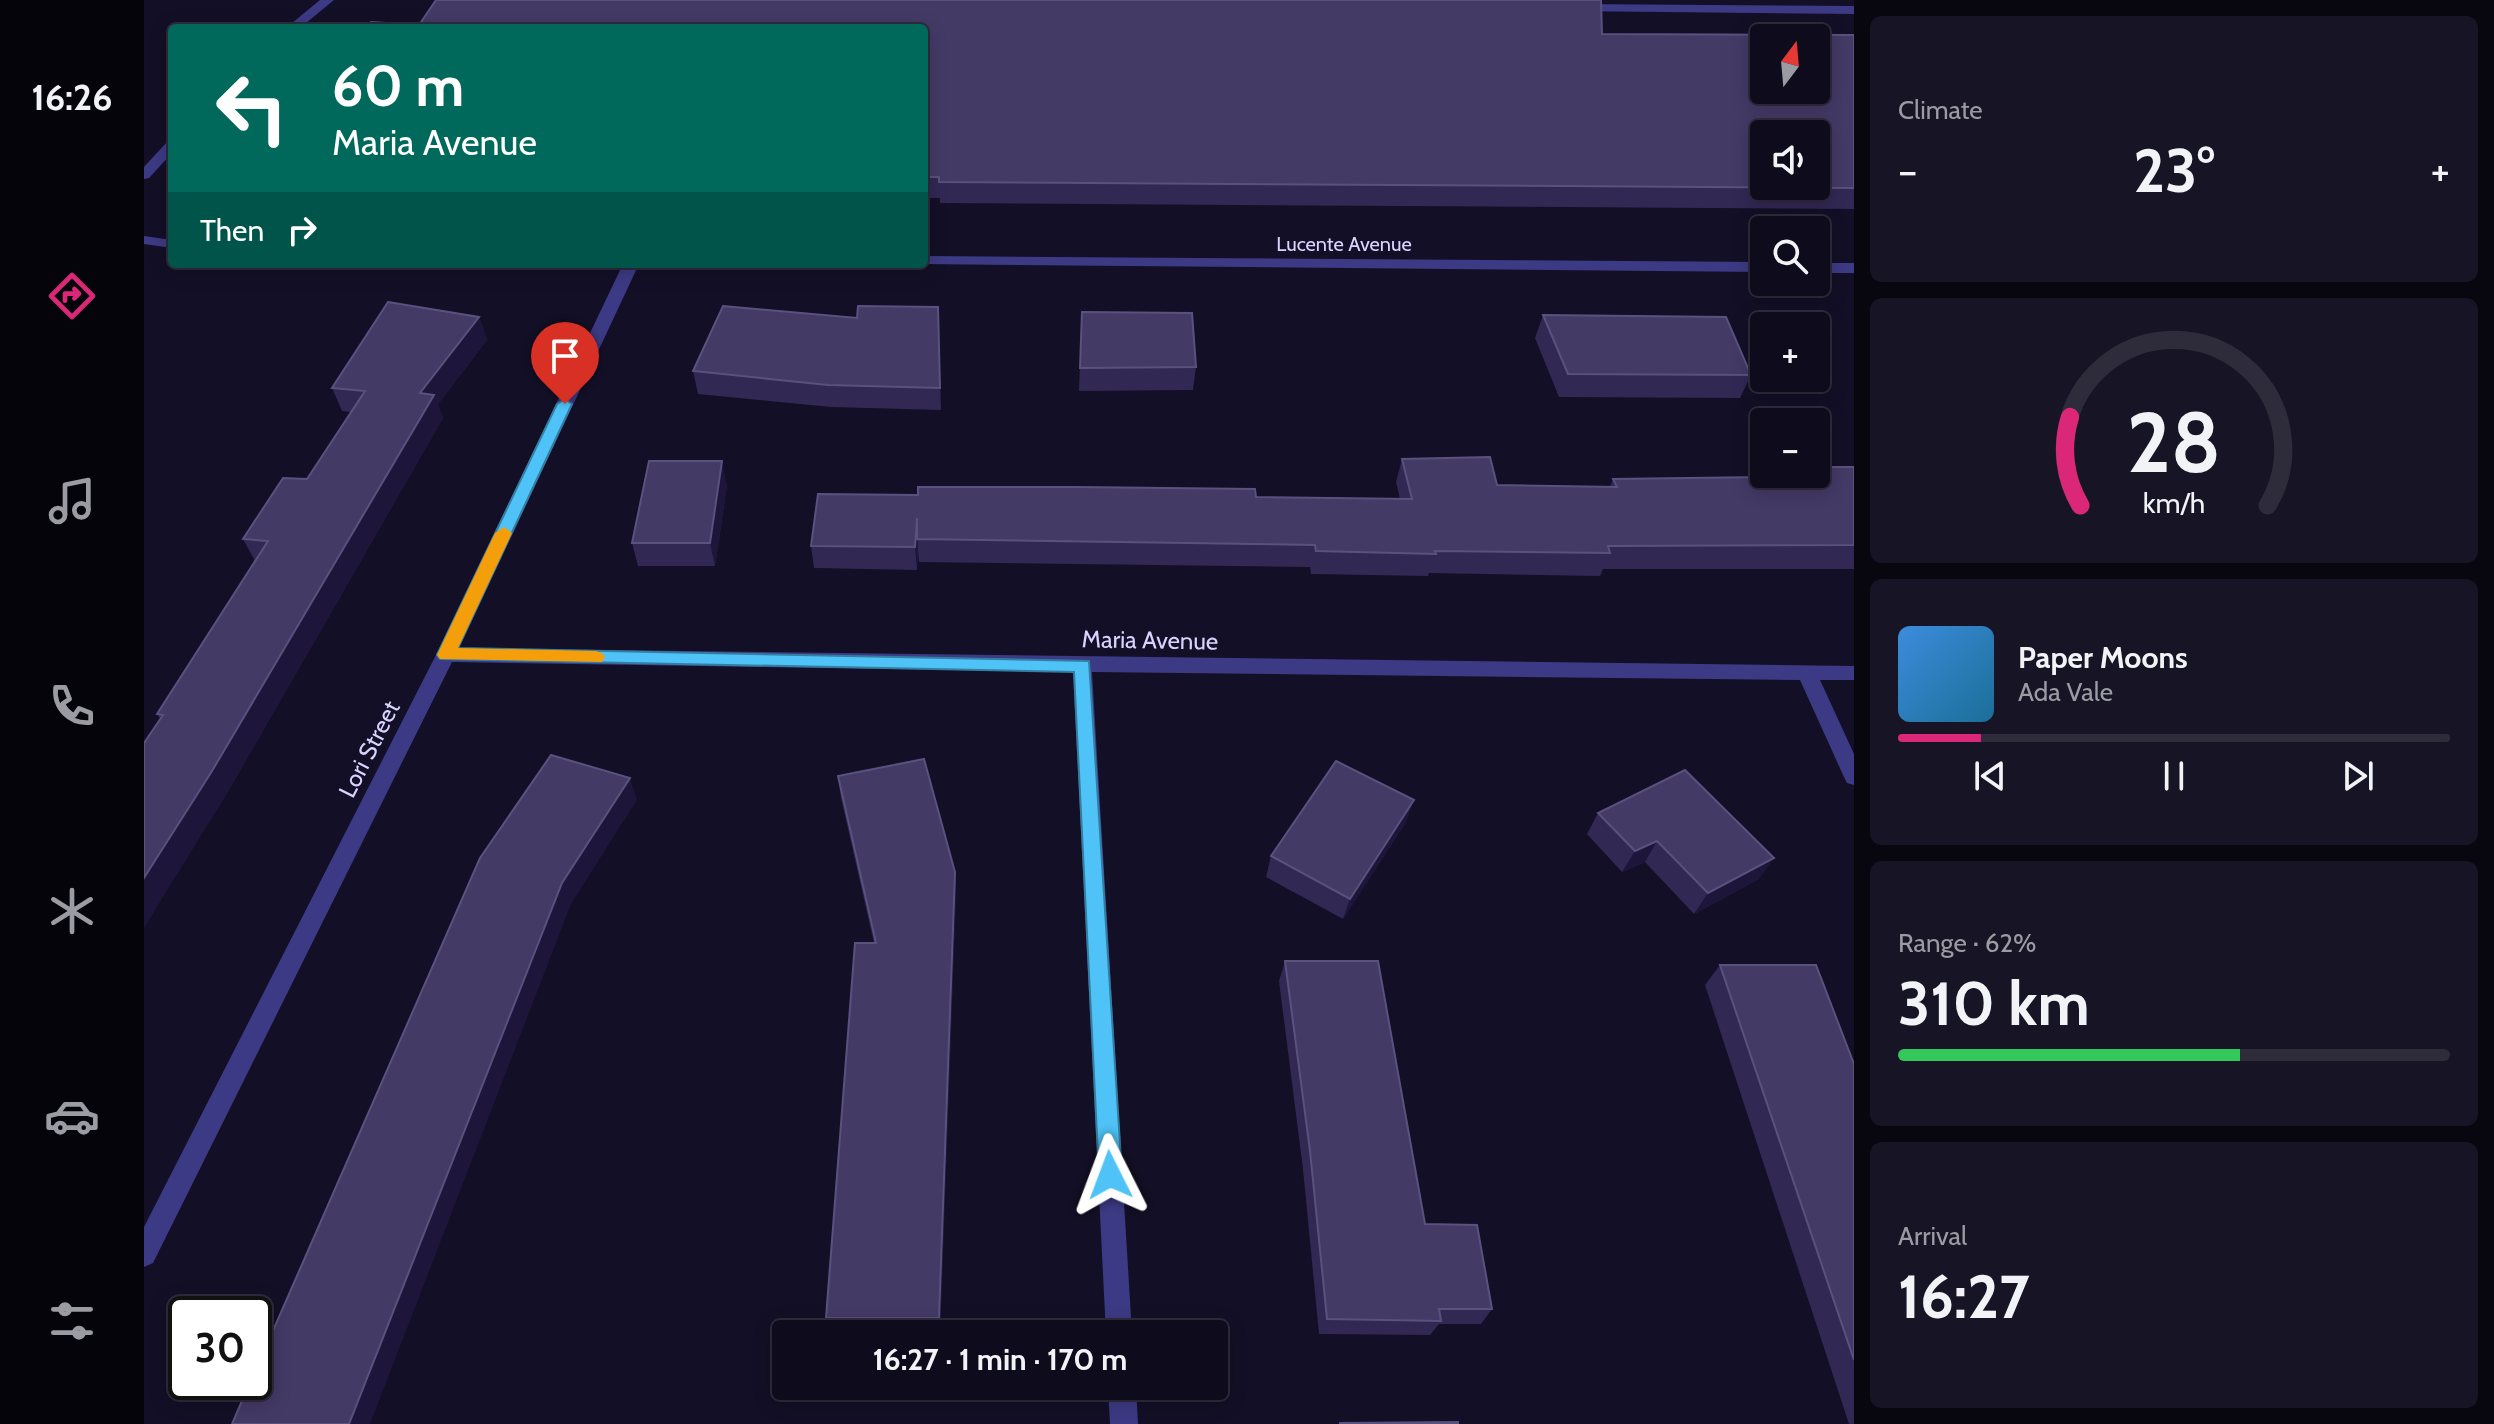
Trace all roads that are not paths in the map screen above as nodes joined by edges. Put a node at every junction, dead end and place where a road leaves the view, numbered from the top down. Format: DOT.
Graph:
graph roads {
  1 [pos="328,0"];
  2 [pos="1563,8"];
  3 [pos="1854,10"];
  4 [pos="297,24"];
  5 [pos="168,149"];
  6 [pos="144,175"];
  7 [pos="144,240"];
  8 [pos="168,243"];
  9 [pos="928,261"];
  10 [pos="1750,267"];
  11 [pos="629,268"];
  12 [pos="1830,268"];
  13 [pos="1854,268"];
  14 [pos="446,655"];
  15 [pos="1082,665"];
  16 [pos="1806,671"];
  17 [pos="1854,673"];
  18 [pos="1854,777"];
  19 [pos="144,1254"];
  20 [pos="1118,1320"];
  21 [pos="1123,1400"];
  22 [pos="1124,1424"];
  1 -- 4 [label="street"];
  2 -- 3 [label="street"];
  5 -- 6 [label="street"];
  7 -- 8 [label="street"];
  9 -- 10 [label="street, Lucente Avenue"];
  11 -- 14 [label="street, Lori Street"];
  12 -- 13 [label="street"];
  14 -- 15 [label="street, Maria Avenue"];
  14 -- 19 [label="street, Lori Street"];
  15 -- 16 [label="street, Maria Avenue"];
  15 -- 20 [label="street"];
  16 -- 17 [label="street, Maria Avenue"];
  16 -- 18 [label="street"];
  21 -- 22 [label="street"];
}
